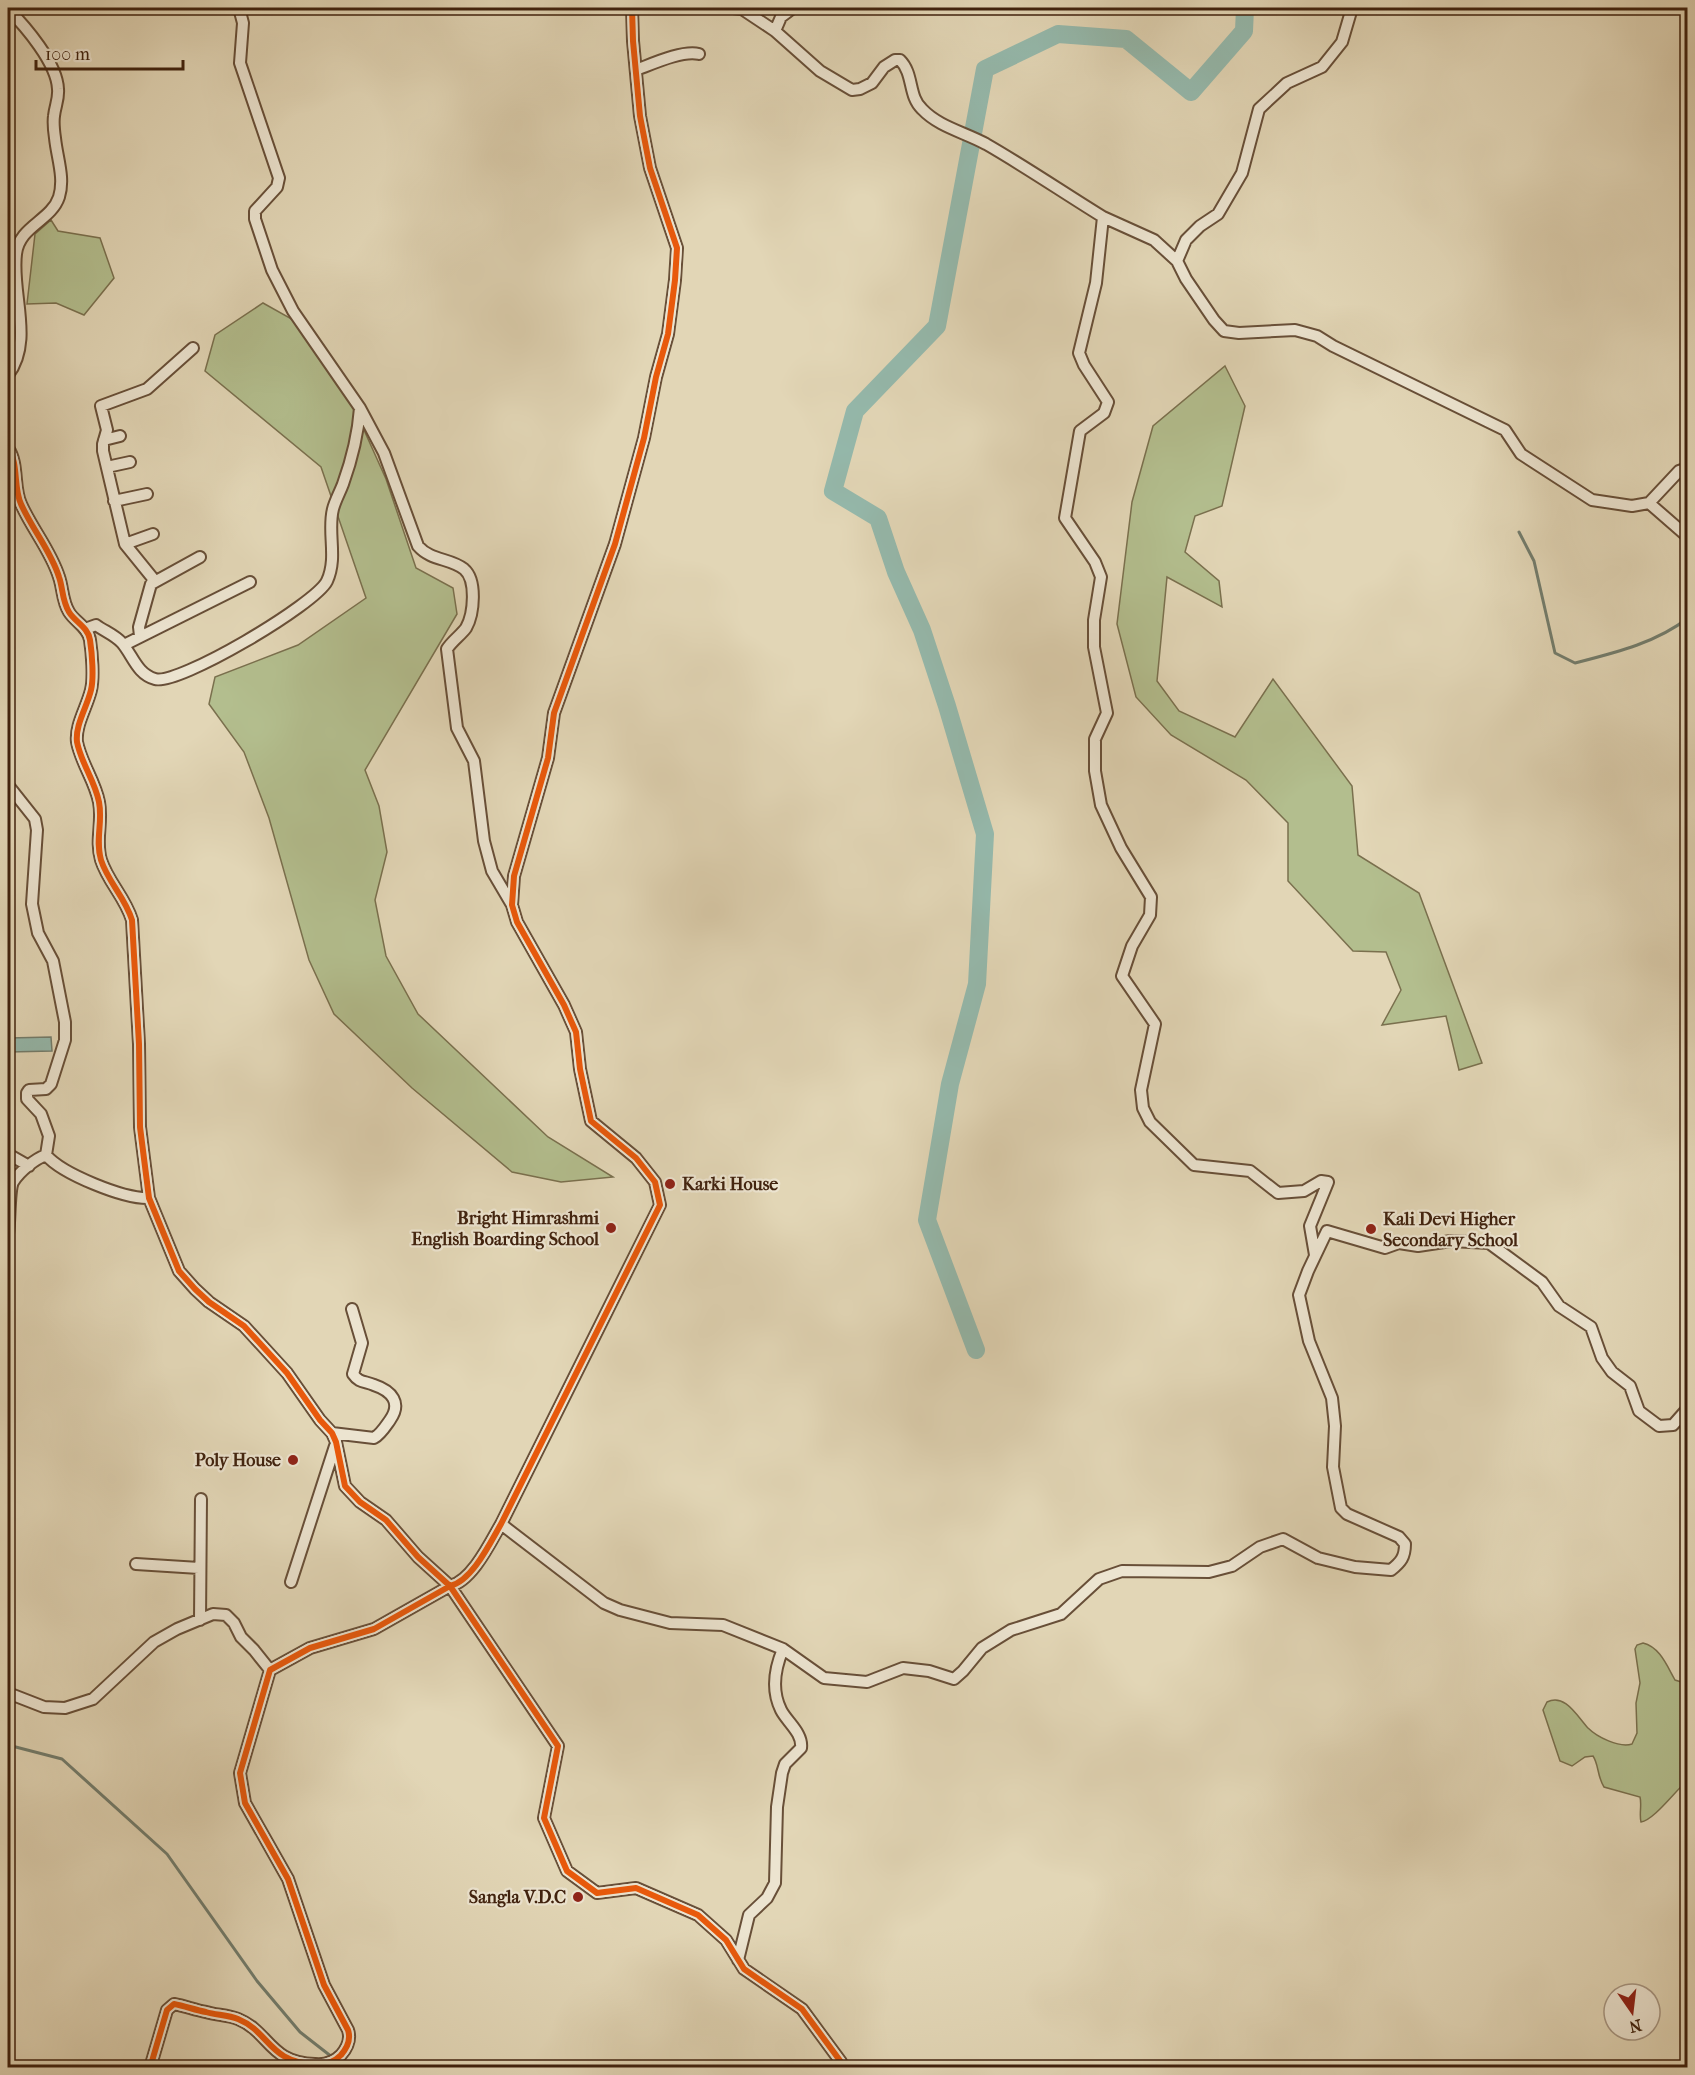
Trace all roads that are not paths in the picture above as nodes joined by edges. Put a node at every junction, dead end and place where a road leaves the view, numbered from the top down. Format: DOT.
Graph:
graph roads {
  1 [pos="238,8"];
  2 [pos="632,8"];
  3 [pos="733,8"];
  4 [pos="793,8"];
  5 [pos="1352,8"];
  6 [pos="8,9"];
  7 [pos="776,31"];
  8 [pos="699,54"];
  9 [pos="636,70"];
  10 [pos="1103,217"];
  11 [pos="1178,261"];
  12 [pos="193,348"];
  13 [pos="8,375"];
  14 [pos="360,408"];
  15 [pos="120,436"];
  16 [pos="104,440"];
  17 [pos="8,448"];
  18 [pos="130,462"];
  19 [pos="107,467"];
  20 [pos="1688,468"];
  21 [pos="147,494"];
  22 [pos="114,501"];
  23 [pos="1649,503"];
  24 [pos="153,534"];
  25 [pos="1688,537"];
  26 [pos="125,544"];
  27 [pos="200,557"];
  28 [pos="155,581"];
  29 [pos="250,582"];
  30 [pos="85,629"];
  31 [pos="140,636"];
  32 [pos="124,645"];
  33 [pos="8,785"];
  34 [pos="512,905"];
  35 [pos="8,1154"];
  36 [pos="46,1155"];
  37 [pos="29,1166"];
  38 [pos="149,1198"];
  39 [pos="8,1234"];
  40 [pos="1315,1255"];
  41 [pos="352,1310"];
  42 [pos="1688,1408"];
  43 [pos="334,1438"];
  44 [pos="201,1499"];
  45 [pos="501,1524"];
  46 [pos="135,1564"];
  47 [pos="199,1568"];
  48 [pos="291,1581"];
  49 [pos="450,1586"];
  50 [pos="200,1620"];
  51 [pos="783,1649"];
  52 [pos="270,1670"];
  53 [pos="8,1693"];
  54 [pos="738,1960"];
  55 [pos="150,2067"];
  56 [pos="843,2067"];
  1 -- 14 [label="street"];
  2 -- 9 [label="street"];
  3 -- 7 [label="street"];
  4 -- 7 [label="street"];
  5 -- 11 [label="street"];
  6 -- 13 [label="street"];
  7 -- 10 [label="street"];
  8 -- 9 [label="street"];
  9 -- 34 [label="street"];
  10 -- 11 [label="street"];
  10 -- 40 [label="street"];
  11 -- 23 [label="street"];
  12 -- 16 [label="street"];
  14 -- 32 [label="street"];
  14 -- 34 [label="street"];
  15 -- 16 [label="street"];
  16 -- 19 [label="street"];
  17 -- 30 [label="street"];
  18 -- 19 [label="street"];
  19 -- 22 [label="street"];
  20 -- 23 [label="street"];
  21 -- 22 [label="street"];
  22 -- 26 [label="street"];
  23 -- 25 [label="street"];
  24 -- 26 [label="street"];
  26 -- 28 [label="street"];
  27 -- 28 [label="street"];
  28 -- 31 [label="street"];
  29 -- 31 [label="street"];
  30 -- 32 [label="street"];
  30 -- 38 [label="street"];
  31 -- 32 [label="street"];
  33 -- 36 [label="street"];
  34 -- 45 [label="street"];
  35 -- 37 [label="street"];
  36 -- 37 [label="street"];
  36 -- 38 [label="street"];
  37 -- 39 [label="street"];
  38 -- 43 [label="street"];
  40 -- 42 [label="street"];
  40 -- 51 [label="street"];
  41 -- 43 [label="street"];
  43 -- 48 [label="street"];
  43 -- 49 [label="street"];
  44 -- 47 [label="street"];
  45 -- 49 [label="street"];
  45 -- 51 [label="street"];
  46 -- 47 [label="street"];
  47 -- 50 [label="street"];
  49 -- 52 [label="street"];
  49 -- 54 [label="street"];
  50 -- 52 [label="street"];
  50 -- 53 [label="street"];
  51 -- 54 [label="street"];
  52 -- 55 [label="street"];
  54 -- 56 [label="street"];
}
